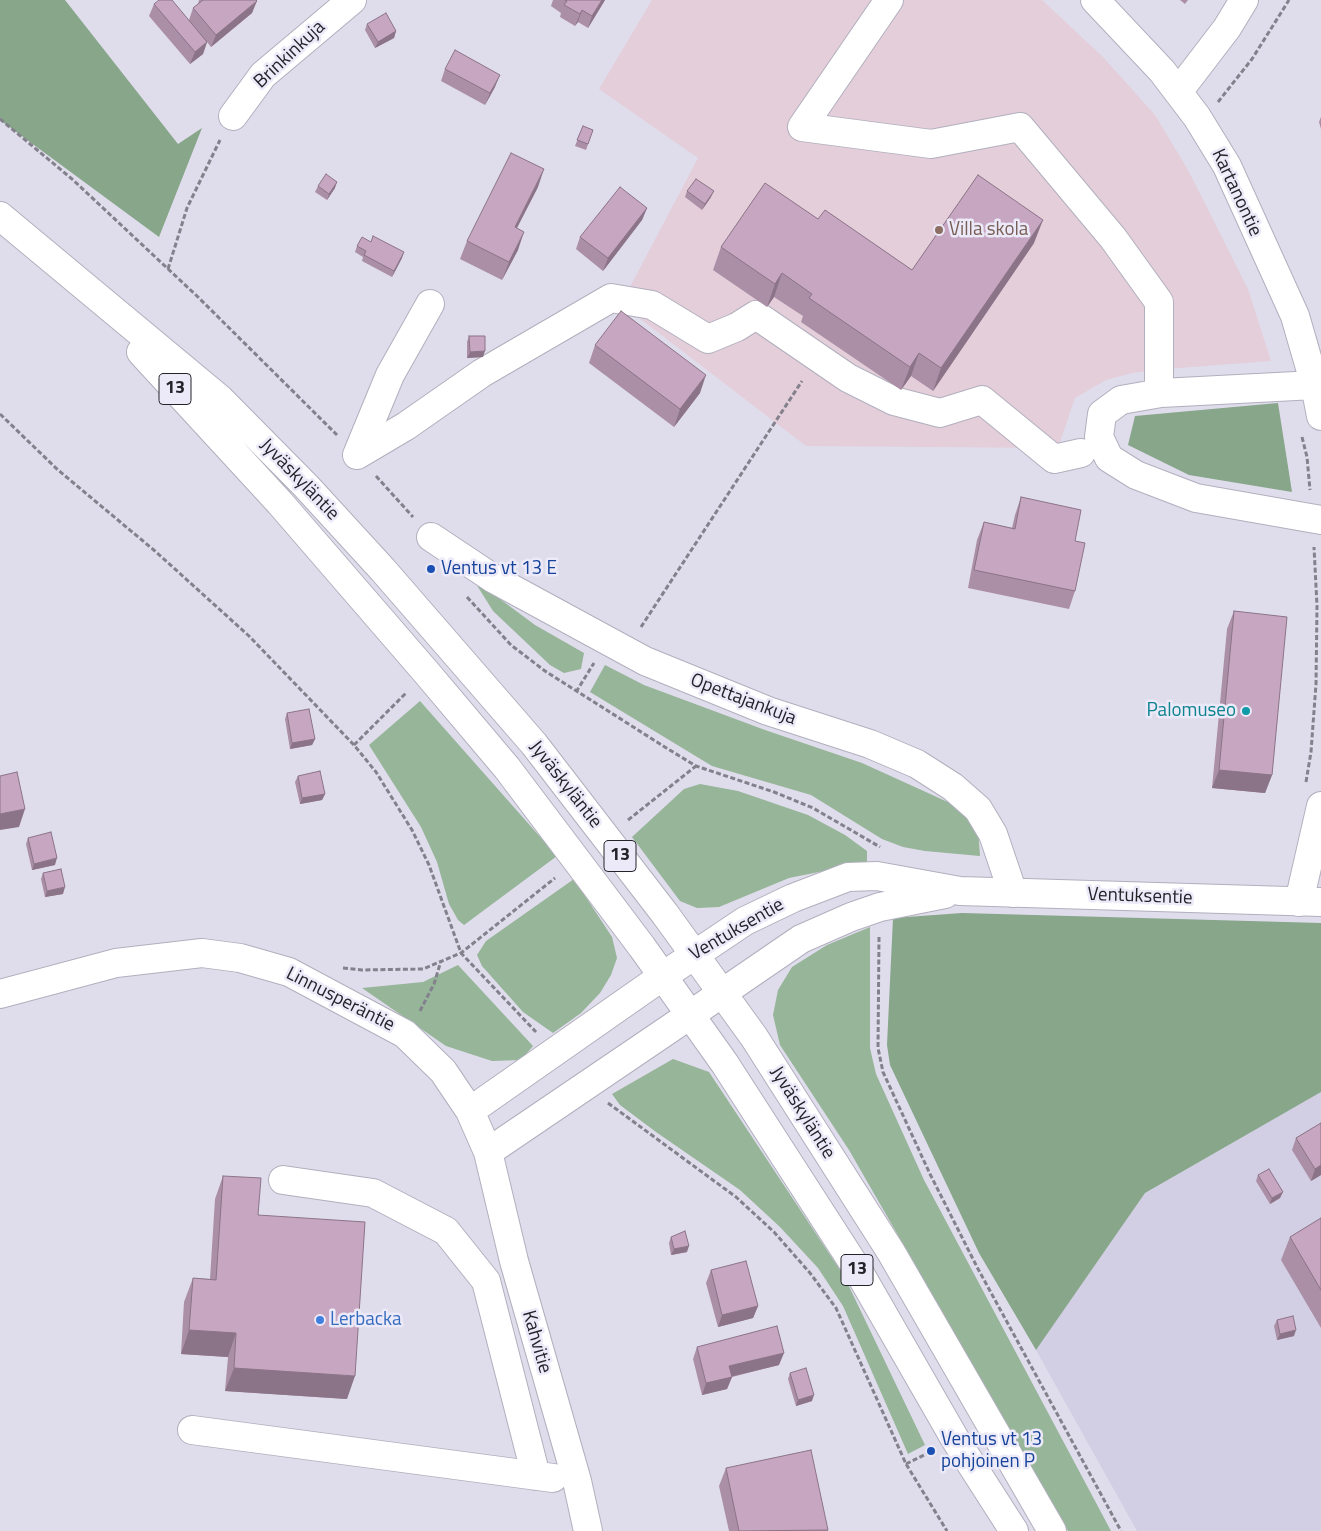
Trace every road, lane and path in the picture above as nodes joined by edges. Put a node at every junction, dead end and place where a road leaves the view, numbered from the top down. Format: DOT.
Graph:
graph roads {
  1 [pos="352,0"];
  2 [pos="889,0"];
  3 [pos="1095,0"];
  4 [pos="1244,0"];
  5 [pos="1289,0"];
  6 [pos="1178,92"];
  7 [pos="234,116"];
  8 [pos="1197,116"];
  9 [pos="0,119"];
  10 [pos="0,216"];
  11 [pos="168,269"];
  12 [pos="70,276"];
  13 [pos="430,304"];
  14 [pos="817,358"];
  15 [pos="1159,382"];
  16 [pos="1315,385"];
  17 [pos="0,414"];
  18 [pos="1321,416"];
  19 [pos="1082,454"];
  20 [pos="357,456"];
  21 [pos="1321,520"];
  22 [pos="431,537"];
  23 [pos="462,589"];
  24 [pos="616,646"];
  25 [pos="426,672"];
  26 [pos="576,692"];
  27 [pos="354,745"];
  28 [pos="696,766"];
  29 [pos="1321,806"];
  30 [pos="624,824"];
  31 [pos="877,876"];
  32 [pos="556,878"];
  33 [pos="960,891"];
  34 [pos="1013,893"];
  35 [pos="1310,902"];
  36 [pos="880,907"];
  37 [pos="462,953"];
  38 [pos="694,954"];
  39 [pos="441,961"];
  40 [pos="334,966"];
  41 [pos="662,976"];
  42 [pos="722,993"];
  43 [pos="0,994"];
  44 [pos="690,1015"];
  45 [pos="399,1031"];
  46 [pos="555,1052"];
  47 [pos="587,1085"];
  48 [pos="470,1111"];
  49 [pos="488,1152"];
  50 [pos="284,1180"];
  51 [pos="514,1261"];
  52 [pos="486,1281"];
  53 [pos="192,1430"];
  54 [pos="536,1476"];
  55 [pos="577,1481"];
  56 [pos="588,1531"];
  57 [pos="947,1531"];
  58 [pos="1014,1531"];
  59 [pos="1052,1531"];
  60 [pos="1121,1531"];
  1 -- 7 [label="main road, Brinkinkuja"];
  2 -- 15 [label="main road"];
  3 -- 6 [label="main road, Kartanontie"];
  4 -- 6 [label="main road"];
  5 -- 8 [label="path"];
  6 -- 8 [label="main road, Kartanontie"];
  7 -- 11 [label="path"];
  8 -- 16 [label="main road, Kartanontie"];
  9 -- 11 [label="path"];
  10 -- 12 [label="main road, Jyväskyläntie / 13"];
  11 -- 20 [label="path"];
  12 -- 25 [label="main road, Jyväskyläntie / 13"];
  12 -- 38 [label="main road, Jyväskyläntie / 13"];
  13 -- 20 [label="main road"];
  14 -- 19 [label="main road"];
  14 -- 20 [label="main road"];
  14 -- 24 [label="path"];
  16 -- 18 [label="main road, Kartanontie"];
  16 -- 21 [label="main road"];
  17 -- 27 [label="path"];
  20 -- 22 [label="path"];
  22 -- 24 [label="main road, Opettajankuja"];
  23 -- 26 [label="path"];
  24 -- 26 [label="path"];
  24 -- 34 [label="main road, Opettajankuja"];
  25 -- 27 [label="path"];
  25 -- 41 [label="main road, Jyväskyläntie / 13"];
  26 -- 28 [label="path"];
  27 -- 37 [label="path"];
  28 -- 30 [label="path"];
  28 -- 31 [label="path"];
  29 -- 35 [label="main road"];
  31 -- 33 [label="main road, Ventuksentie"];
  31 -- 38 [label="main road, Ventuksentie"];
  32 -- 37 [label="path"];
  33 -- 34 [label="main road, Ventuksentie"];
  33 -- 36 [label="main road, Ventuksentie"];
  34 -- 35 [label="main road, Ventuksentie"];
  36 -- 42 [label="main road, Ventuksentie"];
  36 -- 60 [label="path"];
  37 -- 39 [label="path"];
  37 -- 46 [label="path"];
  38 -- 41 [label="main road, Ventuksentie"];
  38 -- 42 [label="main road, Jyväskyläntie / 13"];
  39 -- 40 [label="path"];
  39 -- 45 [label="path"];
  41 -- 44 [label="main road, Jyväskyläntie / 13"];
  41 -- 46 [label="main road"];
  42 -- 44 [label="main road, Ventuksentie"];
  42 -- 59 [label="main road, Jyväskyläntie / 13"];
  43 -- 45 [label="main road, Linnusperäntie"];
  44 -- 47 [label="main road"];
  44 -- 58 [label="main road, Jyväskyläntie / 13"];
  45 -- 48 [label="main road, Linnusperäntie"];
  46 -- 48 [label="main road"];
  47 -- 49 [label="main road"];
  47 -- 57 [label="path"];
  48 -- 49 [label="main road, Linnusperäntie"];
  49 -- 51 [label="main road, Kahvitie"];
  50 -- 52 [label="main road"];
  51 -- 52 [label="main road"];
  51 -- 55 [label="main road, Kahvitie"];
  52 -- 54 [label="main road"];
  53 -- 54 [label="main road"];
  54 -- 55 [label="main road"];
  55 -- 56 [label="main road, Kahvitie"];
}
